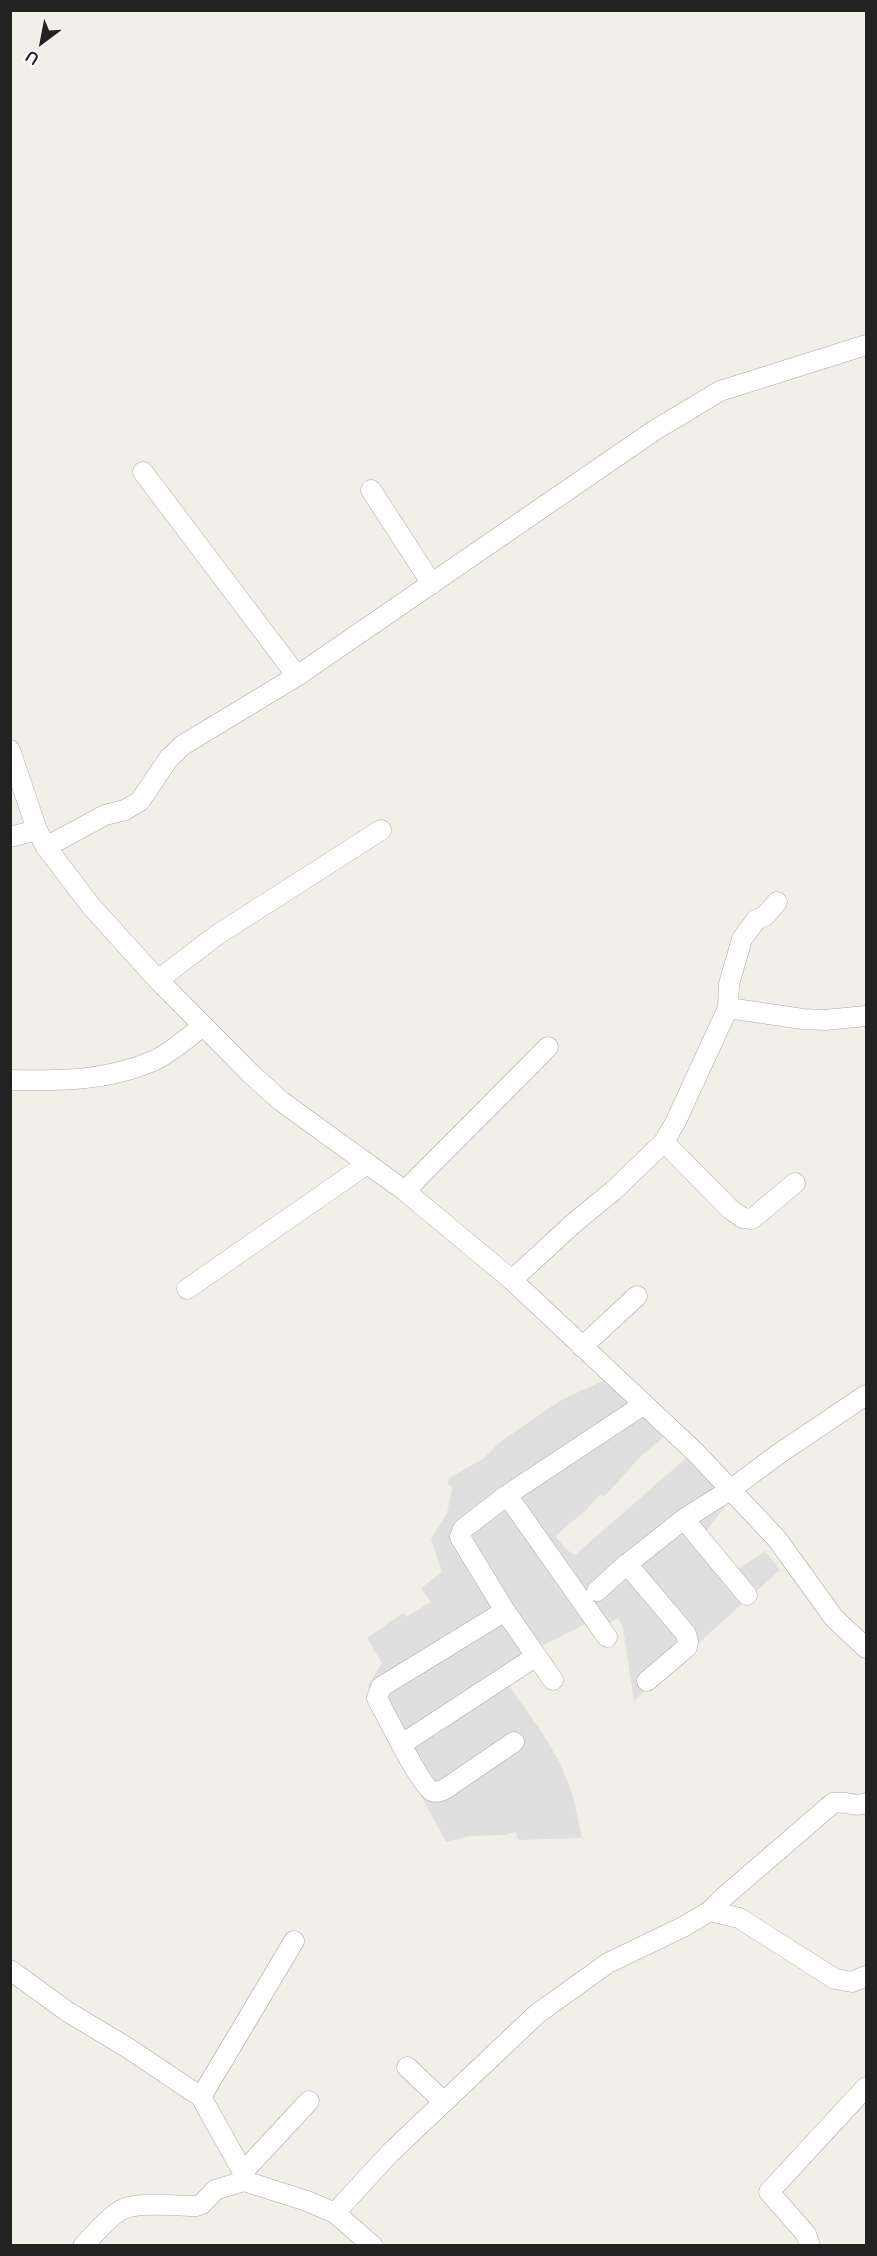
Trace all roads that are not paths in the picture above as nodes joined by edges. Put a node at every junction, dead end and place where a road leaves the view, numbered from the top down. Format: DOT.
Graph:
graph roads {
  1 [pos="867,345"];
  2 [pos="143,472"];
  3 [pos="371,490"];
  4 [pos="432,584"];
  5 [pos="297,676"];
  6 [pos="10,750"];
  7 [pos="381,830"];
  8 [pos="10,837"];
  9 [pos="41,838"];
  10 [pos="777,902"];
  11 [pos="158,980"];
  12 [pos="728,1008"];
  13 [pos="867,1016"];
  14 [pos="203,1026"];
  15 [pos="548,1047"];
  16 [pos="10,1080"];
  17 [pos="664,1142"];
  18 [pos="367,1164"];
  19 [pos="795,1183"];
  20 [pos="405,1191"];
  21 [pos="512,1280"];
  22 [pos="187,1289"];
  23 [pos="638,1296"];
  24 [pos="582,1347"];
  25 [pos="867,1395"];
  26 [pos="643,1405"];
  27 [pos="730,1490"];
  28 [pos="507,1495"];
  29 [pos="684,1519"];
  30 [pos="627,1564"];
  31 [pos="597,1591"];
  32 [pos="747,1595"];
  33 [pos="505,1611"];
  34 [pos="607,1637"];
  35 [pos="867,1647"];
  36 [pos="536,1657"];
  37 [pos="553,1680"];
  38 [pos="647,1681"];
  39 [pos="513,1742"];
  40 [pos="402,1744"];
  41 [pos="867,1803"];
  42 [pos="710,1911"];
  43 [pos="294,1941"];
  44 [pos="10,1970"];
  45 [pos="867,1976"];
  46 [pos="407,2067"];
  47 [pos="865,2092"];
  48 [pos="201,2097"];
  49 [pos="309,2101"];
  50 [pos="444,2102"];
  51 [pos="243,2177"];
  52 [pos="335,2213"];
  53 [pos="83,2246"];
  54 [pos="374,2246"];
  55 [pos="810,2246"];
  1 -- 4 [label="street"];
  2 -- 5 [label="street"];
  3 -- 4 [label="street"];
  4 -- 5 [label="street"];
  5 -- 9 [label="street"];
  6 -- 9 [label="street"];
  7 -- 11 [label="street"];
  8 -- 9 [label="street"];
  9 -- 11 [label="street"];
  10 -- 12 [label="street"];
  11 -- 14 [label="street"];
  12 -- 13 [label="street"];
  12 -- 17 [label="street"];
  14 -- 16 [label="street"];
  14 -- 18 [label="street"];
  15 -- 20 [label="street"];
  17 -- 19 [label="street"];
  17 -- 21 [label="street"];
  18 -- 20 [label="street"];
  18 -- 22 [label="street"];
  20 -- 21 [label="street"];
  21 -- 24 [label="street"];
  23 -- 24 [label="street"];
  24 -- 26 [label="street"];
  25 -- 27 [label="street"];
  26 -- 27 [label="street"];
  26 -- 28 [label="street"];
  27 -- 29 [label="street"];
  27 -- 35 [label="street"];
  28 -- 33 [label="street"];
  28 -- 34 [label="street"];
  29 -- 30 [label="street"];
  29 -- 32 [label="street"];
  30 -- 31 [label="street"];
  30 -- 38 [label="street"];
  33 -- 36 [label="street"];
  33 -- 40 [label="street"];
  36 -- 37 [label="street"];
  36 -- 40 [label="street"];
  39 -- 40 [label="street"];
  41 -- 42 [label="street"];
  42 -- 45 [label="street"];
  42 -- 50 [label="street"];
  43 -- 48 [label="street"];
  44 -- 48 [label="street"];
  46 -- 50 [label="street"];
  47 -- 55 [label="street"];
  48 -- 51 [label="street"];
  49 -- 51 [label="street"];
  50 -- 52 [label="street"];
  51 -- 52 [label="street"];
  51 -- 53 [label="street"];
  52 -- 54 [label="street"];
}
